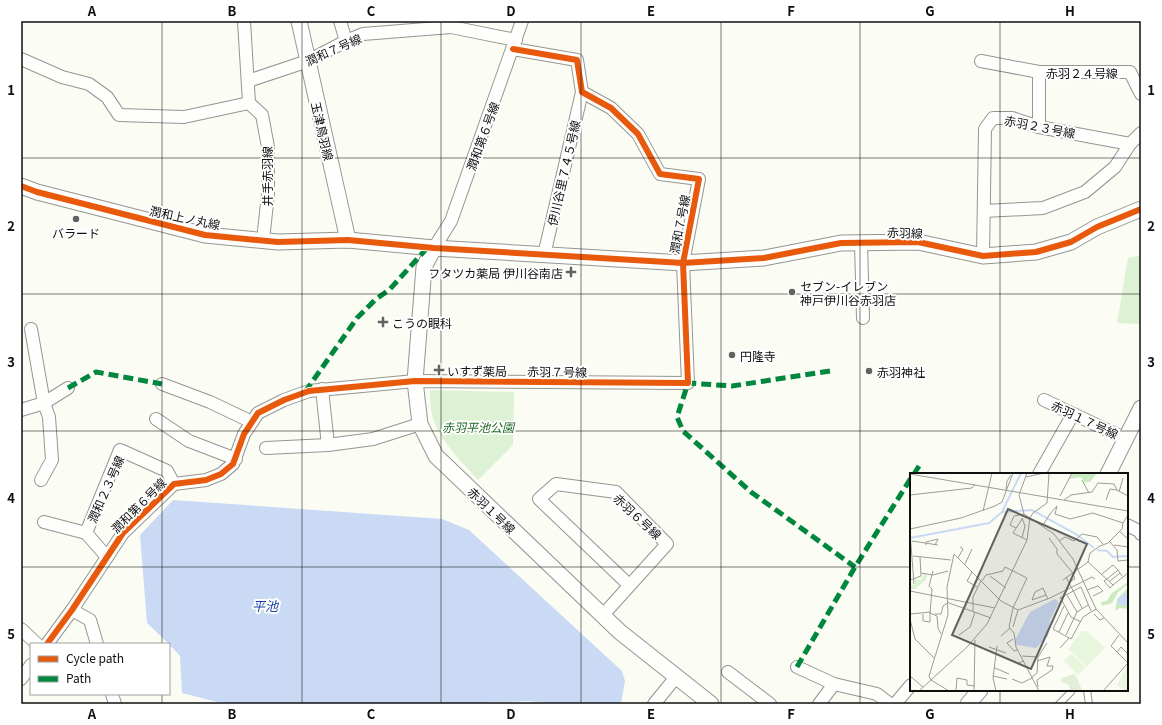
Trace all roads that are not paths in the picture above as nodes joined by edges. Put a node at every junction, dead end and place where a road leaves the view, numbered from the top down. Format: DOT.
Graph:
graph roads {
  1 [pos="244,21"];
  2 [pos="299,21"];
  3 [pos="340,21"];
  4 [pos="522,21"];
  5 [pos="451,24"];
  6 [pos="346,41"];
  7 [pos="514,44"];
  8 [pos="21,59"];
  9 [pos="308,61"];
  10 [pos="981,61"];
  11 [pos="1039,72"];
  12 [pos="248,81"];
  13 [pos="582,92"];
  14 [pos="1141,94"];
  15 [pos="249,103"];
  16 [pos="1039,127"];
  17 [pos="1141,133"];
  18 [pos="1130,144"];
  19 [pos="21,186"];
  20 [pos="37,192"];
  21 [pos="21,197"];
  22 [pos="1141,208"];
  23 [pos="984,210"];
  24 [pos="263,240"];
  25 [pos="348,240"];
  26 [pos="861,243"];
  27 [pos="434,248"];
  28 [pos="544,255"];
  29 [pos="983,256"];
  30 [pos="683,263"];
  31 [pos="863,318"];
  32 [pos="31,329"];
  33 [pos="416,381"];
  34 [pos="162,384"];
  35 [pos="68,388"];
  36 [pos="322,389"];
  37 [pos="305,392"];
  38 [pos="1044,400"];
  39 [pos="44,403"];
  40 [pos="1141,408"];
  41 [pos="21,410"];
  42 [pos="1073,414"];
  43 [pos="156,419"];
  44 [pos="252,422"];
  45 [pos="420,424"];
  46 [pos="1126,439"];
  47 [pos="328,445"];
  48 [pos="266,448"];
  49 [pos="236,458"];
  50 [pos="1041,473"];
  51 [pos="1109,473"];
  52 [pos="41,480"];
  53 [pos="174,484"];
  54 [pos="44,522"];
  55 [pos="1128,526"];
  56 [pos="86,533"];
  57 [pos="1141,534"];
  58 [pos="107,557"];
  59 [pos="630,585"];
  60 [pos="72,610"];
  61 [pos="603,615"];
  62 [pos="21,630"];
  63 [pos="36,643"];
  64 [pos="48,643"];
  65 [pos="97,643"];
  66 [pos="30,666"];
  67 [pos="797,667"];
  68 [pos="728,672"];
  69 [pos="676,677"];
  70 [pos="21,679"];
  71 [pos="834,684"];
  72 [pos="910,687"];
  73 [pos="979,691"];
  74 [pos="1086,691"];
  75 [pos="1071,692"];
  76 [pos="654,704"];
  77 [pos="711,704"];
  78 [pos="770,704"];
  79 [pos="819,704"];
  80 [pos="890,704"];
  81 [pos="895,704"];
  82 [pos="968,704"];
  83 [pos="1059,704"];
  84 [pos="1089,704"];
  1 -- 12 [label="street"];
  2 -- 9 [label="street, 玉津鳥羽線"];
  3 -- 6 [label="street"];
  4 -- 7 [label="street, 潤和第６号線"];
  5 -- 6 [label="street, 潤和７号線"];
  5 -- 7 [label="street, 潤和７号線"];
  6 -- 9 [label="street, 潤和７号線"];
  7 -- 13 [label="street, 潤和７号線"];
  7 -- 27 [label="street, 潤和第６号線"];
  8 -- 15 [label="street"];
  9 -- 12 [label="street, 潤和７号線"];
  9 -- 25 [label="street, 玉津鳥羽線"];
  10 -- 11 [label="street"];
  11 -- 14 [label="street, 赤羽２４号線"];
  11 -- 16 [label="street, 赤羽２４号線"];
  12 -- 15 [label="street"];
  13 -- 28 [label="street, 伊川谷里７４５号線"];
  13 -- 30 [label="street, 潤和７号線"];
  15 -- 24 [label="street, 井手赤羽線"];
  16 -- 18 [label="street, 赤羽２３号線"];
  16 -- 23 [label="street, 赤羽２３号線"];
  17 -- 18 [label="street"];
  18 -- 23 [label="street"];
  19 -- 20 [label="street, 潤和上ノ丸線"];
  20 -- 21 [label="street"];
  20 -- 24 [label="street, 潤和上ノ丸線"];
  22 -- 29 [label="street, 赤羽線"];
  23 -- 29 [label="street, 赤羽２３号線"];
  24 -- 25 [label="street, 潤和上ノ丸線"];
  25 -- 27 [label="street, 潤和上ノ丸線"];
  26 -- 29 [label="street, 赤羽線"];
  26 -- 30 [label="street, 赤羽線"];
  26 -- 31 [label="street"];
  27 -- 28 [label="street, 潤和上ノ丸線"];
  27 -- 33 [label="street, 赤羽１号線"];
  28 -- 30 [label="street, 赤羽線"];
  30 -- 33 [label="street, 赤羽７号線"];
  32 -- 39 [label="street"];
  33 -- 36 [label="street, 赤羽７号線"];
  33 -- 45 [label="street, 赤羽１号線"];
  34 -- 44 [label="street"];
  35 -- 39 [label="street"];
  36 -- 37 [label="street, 赤羽７号線"];
  36 -- 47 [label="street"];
  37 -- 44 [label="street, 潤和第６号線"];
  38 -- 42 [label="street, 赤羽１７号線"];
  39 -- 41 [label="street"];
  39 -- 52 [label="street"];
  40 -- 46 [label="street"];
  42 -- 46 [label="street, 赤羽１７号線"];
  42 -- 50 [label="street"];
  43 -- 49 [label="street"];
  44 -- 49 [label="street, 潤和第６号線"];
  45 -- 47 [label="street"];
  45 -- 61 [label="street, 赤羽１号線"];
  46 -- 51 [label="street"];
  47 -- 48 [label="street"];
  49 -- 53 [label="street, 潤和第６号線"];
  53 -- 56 [label="street, 潤和２３号線"];
  53 -- 58 [label="street, 潤和第６号線"];
  54 -- 56 [label="street"];
  55 -- 57 [label="street"];
  56 -- 58 [label="street, 潤和２３号線"];
  58 -- 60 [label="street, 潤和第６号線"];
  59 -- 59 [label="street, 赤羽６号線"];
  59 -- 61 [label="street, 赤羽６号線"];
  60 -- 64 [label="street, 潤和第６号線"];
  60 -- 65 [label="street"];
  61 -- 69 [label="street, 赤羽１号線"];
  62 -- 63 [label="street"];
  66 -- 70 [label="street"];
  67 -- 71 [label="street"];
  68 -- 78 [label="street"];
  69 -- 76 [label="street"];
  69 -- 77 [label="street, 赤羽１号線"];
  71 -- 79 [label="street"];
  71 -- 80 [label="street"];
  72 -- 81 [label="street"];
  73 -- 82 [label="street"];
  74 -- 84 [label="lane"];
  75 -- 83 [label="lane"];
}
